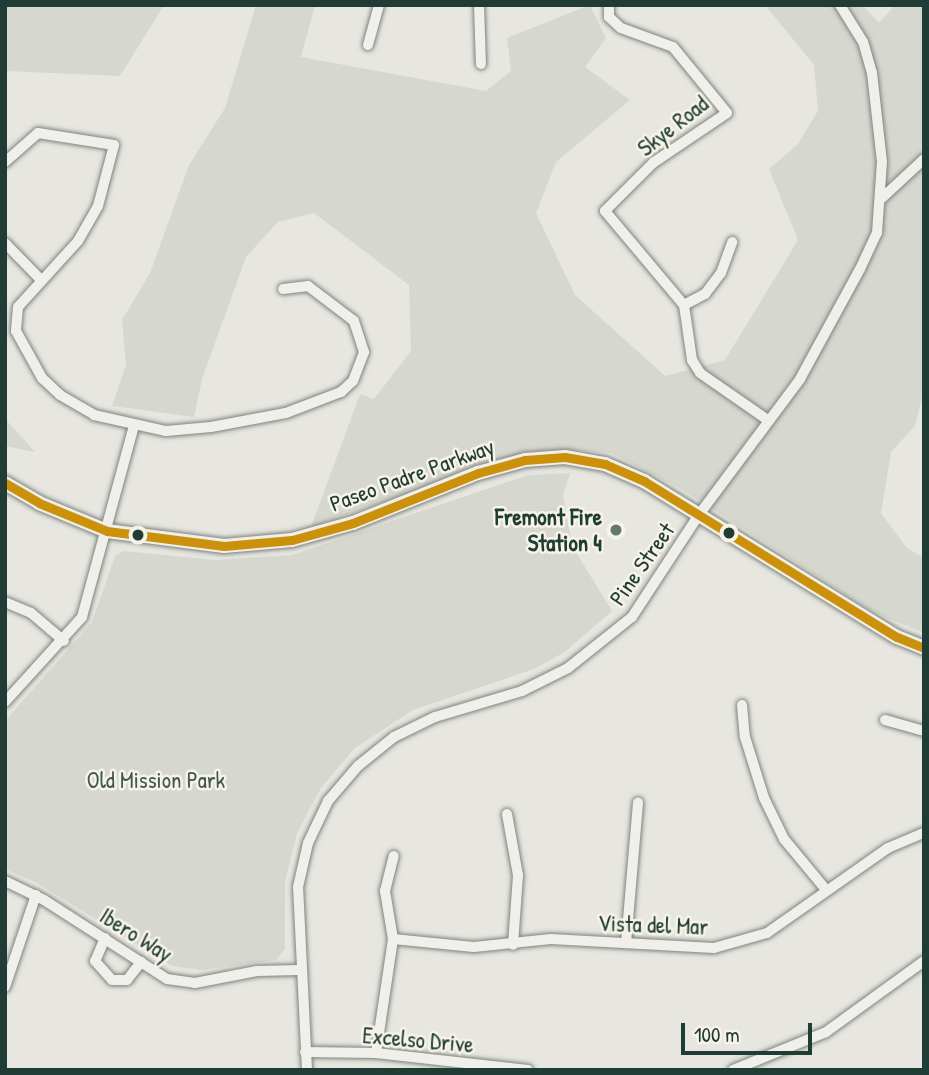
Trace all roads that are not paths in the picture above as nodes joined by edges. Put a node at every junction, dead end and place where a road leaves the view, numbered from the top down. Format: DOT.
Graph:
graph roads {
  1 [pos="379,5"];
  2 [pos="479,5"];
  3 [pos="608,5"];
  4 [pos="840,5"];
  5 [pos="368,45"];
  6 [pos="481,64"];
  7 [pos="924,159"];
  8 [pos="5,161"];
  9 [pos="882,198"];
  10 [pos="732,242"];
  11 [pos="5,243"];
  12 [pos="40,279"];
  13 [pos="283,289"];
  14 [pos="684,305"];
  15 [pos="769,421"];
  16 [pos="134,426"];
  17 [pos="5,483"];
  18 [pos="698,516"];
  19 [pos="107,531"];
  20 [pos="5,602"];
  21 [pos="64,641"];
  22 [pos="924,648"];
  23 [pos="5,702"];
  24 [pos="742,705"];
  25 [pos="884,720"];
  26 [pos="924,731"];
  27 [pos="638,803"];
  28 [pos="507,814"];
  29 [pos="924,833"];
  30 [pos="394,856"];
  31 [pos="5,881"];
  32 [pos="827,891"];
  33 [pos="36,895"];
  34 [pos="105,938"];
  35 [pos="393,939"];
  36 [pos="626,943"];
  37 [pos="513,945"];
  38 [pos="924,961"];
  39 [pos="141,962"];
  40 [pos="299,970"];
  41 [pos="5,987"];
  42 [pos="305,1052"];
  43 [pos="376,1053"];
  44 [pos="307,1070"];
  45 [pos="528,1070"];
  46 [pos="733,1070"];
  1 -- 5 [label="street"];
  2 -- 6 [label="street"];
  3 -- 14 [label="street, Skye Road"];
  4 -- 9 [label="street, Pine Street"];
  7 -- 9 [label="street"];
  8 -- 12 [label="street"];
  9 -- 15 [label="street, Pine Street"];
  10 -- 14 [label="street"];
  11 -- 12 [label="street"];
  12 -- 16 [label="street"];
  13 -- 16 [label="street"];
  14 -- 15 [label="street"];
  15 -- 18 [label="street, Pine Street"];
  16 -- 19 [label="street"];
  17 -- 19 [label="main road, Paseo Padre Parkway"];
  18 -- 19 [label="main road, Paseo Padre Parkway"];
  18 -- 22 [label="main road, Paseo Padre Parkway"];
  18 -- 40 [label="street, Pine Street"];
  19 -- 21 [label="street"];
  20 -- 21 [label="street"];
  21 -- 23 [label="street"];
  24 -- 32 [label="street"];
  25 -- 26 [label="street"];
  27 -- 36 [label="street"];
  28 -- 37 [label="street"];
  29 -- 32 [label="street, Vista del Mar"];
  30 -- 35 [label="street"];
  31 -- 33 [label="street, Ibero Way"];
  32 -- 36 [label="street, Vista del Mar"];
  33 -- 34 [label="street, Ibero Way"];
  33 -- 41 [label="street"];
  34 -- 39 [label="street, Ibero Way"];
  34 -- 39 [label="street"];
  35 -- 37 [label="street, Vista del Mar"];
  35 -- 43 [label="street"];
  36 -- 37 [label="street, Vista del Mar"];
  38 -- 46 [label="street"];
  39 -- 40 [label="street, Ibero Way"];
  40 -- 42 [label="street, Pine Street"];
  42 -- 43 [label="street, Excelso Drive"];
  42 -- 44 [label="street, Pine Street"];
  43 -- 45 [label="street, Excelso Drive"];
}
